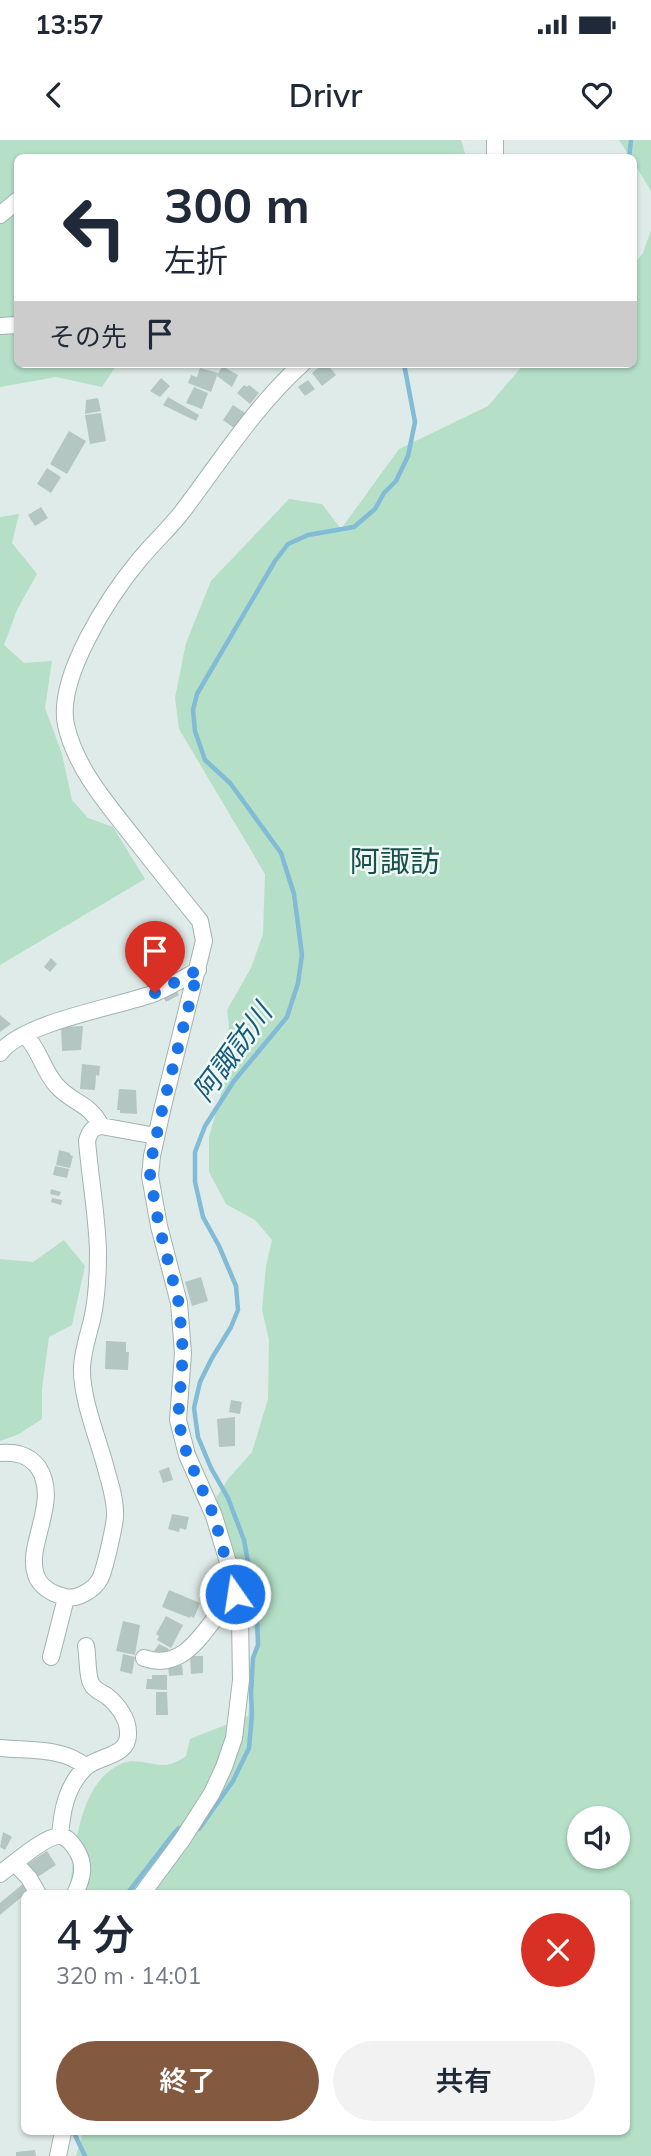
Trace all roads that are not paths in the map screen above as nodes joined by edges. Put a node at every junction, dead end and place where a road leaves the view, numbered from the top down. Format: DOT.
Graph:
graph roads {
  1 [pos="14,203"];
  2 [pos="0,215"];
  3 [pos="297,368"];
  4 [pos="198,970"];
  5 [pos="25,1035"];
  6 [pos="0,1053"];
  7 [pos="101,1126"];
  8 [pos="156,1136"];
  9 [pos="0,1453"];
  10 [pos="235,1594"];
  11 [pos="66,1598"];
  12 [pos="86,1646"];
  13 [pos="51,1657"];
  14 [pos="144,1658"];
  15 [pos="0,1748"];
  16 [pos="86,1767"];
  17 [pos="60,1836"];
  18 [pos="15,1863"];
  19 [pos="0,1874"];
  20 [pos="36,1890"];
  21 [pos="76,1890"];
  22 [pos="145,1890"];
  23 [pos="62,2135"];
  24 [pos="58,2156"];
  1 -- 2 [label="street"];
  3 -- 4 [label="street"];
  4 -- 5 [label="street"];
  4 -- 8 [label="street"];
  5 -- 6 [label="street"];
  5 -- 7 [label="street"];
  7 -- 8 [label="street"];
  7 -- 11 [label="street"];
  8 -- 10 [label="street"];
  9 -- 11 [label="street"];
  10 -- 14 [label="street"];
  10 -- 22 [label="street"];
  11 -- 13 [label="street"];
  12 -- 16 [label="street"];
  15 -- 16 [label="street"];
  16 -- 17 [label="street"];
  17 -- 18 [label="street"];
  17 -- 21 [label="street"];
  18 -- 19 [label="street"];
  18 -- 20 [label="street"];
  23 -- 24 [label="street"];
}
